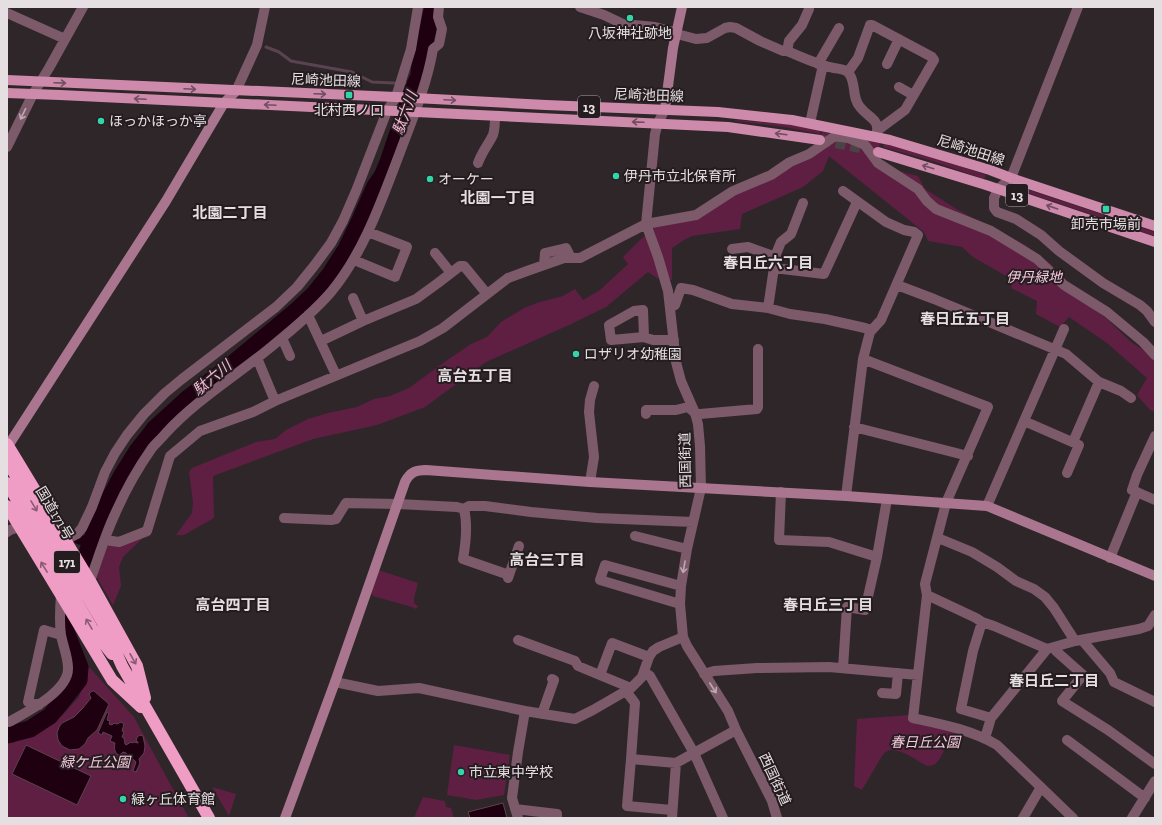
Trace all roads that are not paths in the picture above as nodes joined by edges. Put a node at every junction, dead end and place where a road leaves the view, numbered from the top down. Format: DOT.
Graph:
graph roads {
  1 [pos="83,7"];
  2 [pos="265,7"];
  3 [pos="418,7"];
  4 [pos="439,7"];
  5 [pos="580,7"];
  6 [pos="682,7"];
  7 [pos="1078,7"];
  8 [pos="7,13"];
  9 [pos="805,13"];
  10 [pos="838,32"];
  11 [pos="677,34"];
  12 [pos="65,39"];
  13 [pos="898,39"];
  14 [pos="787,51"];
  15 [pos="887,64"];
  16 [pos="820,65"];
  17 [pos="848,72"];
  18 [pos="7,80"];
  19 [pos="41,82"];
  20 [pos="899,87"];
  21 [pos="236,91"];
  22 [pos="7,93"];
  23 [pos="33,94"];
  24 [pos="913,95"];
  25 [pos="396,97"];
  26 [pos="420,98"];
  27 [pos="224,103"];
  28 [pos="665,109"];
  29 [pos="387,111"];
  30 [pos="415,112"];
  31 [pos="495,116"];
  32 [pos="658,123"];
  33 [pos="810,124"];
  34 [pos="877,133"];
  35 [pos="820,140"];
  36 [pos="7,147"];
  37 [pos="878,152"];
  38 [pos="478,163"];
  39 [pos="1011,178"];
  40 [pos="998,189"];
  41 [pos="844,191"];
  42 [pos="857,202"];
  43 [pos="803,203"];
  44 [pos="646,224"];
  45 [pos="1155,226"];
  46 [pos="368,232"];
  47 [pos="1155,242"];
  48 [pos="732,249"];
  49 [pos="435,253"];
  50 [pos="776,257"];
  51 [pos="354,260"];
  52 [pos="774,268"];
  53 [pos="451,273"];
  54 [pos="897,285"];
  55 [pos="487,294"];
  56 [pos="353,298"];
  57 [pos="670,307"];
  58 [pos="768,308"];
  59 [pos="308,316"];
  60 [pos="363,321"];
  61 [pos="1155,322"];
  62 [pos="1064,328"];
  63 [pos="872,330"];
  64 [pos="644,337"];
  65 [pos="282,338"];
  66 [pos="674,340"];
  67 [pos="321,341"];
  68 [pos="758,349"];
  69 [pos="1055,350"];
  70 [pos="1155,355"];
  71 [pos="290,356"];
  72 [pos="257,358"];
  73 [pos="863,358"];
  74 [pos="336,375"];
  75 [pos="1099,382"];
  76 [pos="594,386"];
  77 [pos="1131,398"];
  78 [pos="275,401"];
  79 [pos="695,413"];
  80 [pos="646,414"];
  81 [pos="1024,421"];
  82 [pos="854,426"];
  83 [pos="1153,437"];
  84 [pos="1074,442"];
  85 [pos="8,445"];
  86 [pos="968,456"];
  87 [pos="7,461"];
  88 [pos="1067,473"];
  89 [pos="590,482"];
  90 [pos="7,483"];
  91 [pos="701,488"];
  92 [pos="781,492"];
  93 [pos="1137,492"];
  94 [pos="846,496"];
  95 [pos="887,499"];
  96 [pos="1155,500"];
  97 [pos="946,503"];
  98 [pos="398,504"];
  99 [pos="7,506"];
  100 [pos="987,506"];
  101 [pos="464,509"];
  102 [pos="284,518"];
  103 [pos="693,522"];
  104 [pos="19,527"];
  105 [pos="7,532"];
  106 [pos="635,536"];
  107 [pos="938,538"];
  108 [pos="105,540"];
  109 [pos="67,543"];
  110 [pos="520,546"];
  111 [pos="687,549"];
  112 [pos="877,556"];
  113 [pos="1110,558"];
  114 [pos="1155,576"];
  115 [pos="88,578"];
  116 [pos="681,586"];
  117 [pos="927,595"];
  118 [pos="63,597"];
  119 [pos="680,604"];
  120 [pos="1155,615"];
  121 [pos="982,622"];
  122 [pos="61,635"];
  123 [pos="683,637"];
  124 [pos="518,640"];
  125 [pos="1078,641"];
  126 [pos="1051,648"];
  127 [pos="649,657"];
  128 [pos="122,666"];
  129 [pos="843,668"];
  130 [pos="644,672"];
  131 [pos="898,673"];
  132 [pos="704,674"];
  133 [pos="600,675"];
  134 [pos="918,675"];
  135 [pos="554,680"];
  136 [pos="335,682"];
  137 [pos="628,689"];
  138 [pos="882,693"];
  139 [pos="1155,702"];
  140 [pos="39,705"];
  141 [pos="525,711"];
  142 [pos="149,714"];
  143 [pos="542,714"];
  144 [pos="991,718"];
  145 [pos="7,722"];
  146 [pos="736,730"];
  147 [pos="985,738"];
  148 [pos="1067,740"];
  149 [pos="694,754"];
  150 [pos="631,759"];
  151 [pos="676,763"];
  152 [pos="1155,764"];
  153 [pos="1155,781"];
  154 [pos="1041,787"];
  155 [pos="1144,798"];
  156 [pos="516,814"];
  157 [pos="672,814"];
  158 [pos="1063,814"];
  159 [pos="209,818"];
  160 [pos="285,818"];
  161 [pos="557,818"];
  162 [pos="723,818"];
  163 [pos="777,818"];
  164 [pos="1023,818"];
  165 [pos="1073,818"];
  166 [pos="1132,818"];
  1 -- 12 [label="street"];
  2 -- 21 [label="street"];
  3 -- 25 [label="street"];
  4 -- 26 [label="street"];
  5 -- 11 [label="street"];
  6 -- 11 [label="street"];
  7 -- 39 [label="street"];
  8 -- 12 [label="street"];
  9 -- 14 [label="street"];
  10 -- 16 [label="street"];
  11 -- 14 [label="street"];
  11 -- 28 [label="street"];
  12 -- 19 [label="street"];
  13 -- 15 [label="street"];
  13 -- 17 [label="street"];
  13 -- 24 [label="street"];
  14 -- 16 [label="street"];
  16 -- 17 [label="street"];
  16 -- 33 [label="street"];
  17 -- 34 [label="street"];
  18 -- 19 [label="main road, 尼崎池田線 / 13"];
  19 -- 21 [label="main road, 尼崎池田線 / 13, one-way"];
  19 -- 23 [label="street"];
  20 -- 24 [label="street"];
  21 -- 25 [label="main road, 尼崎池田線 / 13, one-way"];
  21 -- 27 [label="street"];
  22 -- 23 [label="main road, 尼崎池田線 / 13"];
  27 -- 23 [label="main road, 尼崎池田線 / 13, one-way"];
  23 -- 36 [label="street, one-way"];
  24 -- 34 [label="street"];
  25 -- 26 [label="main road, 尼崎池田線 / 13"];
  25 -- 29 [label="street"];
  26 -- 28 [label="main road, 尼崎池田線 / 13, one-way"];
  26 -- 30 [label="street"];
  29 -- 27 [label="main road, 尼崎池田線 / 13, one-way"];
  27 -- 85 [label="street"];
  28 -- 32 [label="street, 西国街道"];
  28 -- 33 [label="main road, 尼崎池田線 / 13"];
  29 -- 30 [label="main road, 尼崎池田線 / 13"];
  29 -- 109 [label="street"];
  30 -- 31 [label="main road, 尼崎池田線 / 13"];
  30 -- 46 [label="street"];
  32 -- 31 [label="main road, 尼崎池田線 / 13, one-way"];
  31 -- 38 [label="street"];
  35 -- 32 [label="main road, 尼崎池田線 / 13, one-way"];
  32 -- 44 [label="street, 西国街道"];
  33 -- 34 [label="main road, 尼崎池田線 / 13"];
  34 -- 39 [label="main road, 尼崎池田線 / 13"];
  40 -- 37 [label="main road, 尼崎池田線 / 13, one-way"];
  39 -- 40 [label="street"];
  39 -- 45 [label="main road, 尼崎池田線 / 13"];
  47 -- 40 [label="main road, 尼崎池田線 / 13, one-way"];
  40 -- 61 [label="street"];
  41 -- 42 [label="street"];
  42 -- 52 [label="street"];
  42 -- 54 [label="street"];
  43 -- 50 [label="street"];
  44 -- 55 [label="street"];
  44 -- 57 [label="street, 西国街道"];
  44 -- 70 [label="street"];
  46 -- 51 [label="street"];
  46 -- 51 [label="street"];
  48 -- 50 [label="street"];
  49 -- 53 [label="street"];
  50 -- 52 [label="street"];
  51 -- 59 [label="street"];
  52 -- 58 [label="street"];
  53 -- 55 [label="street"];
  53 -- 60 [label="street"];
  54 -- 63 [label="street"];
  54 -- 69 [label="street"];
  55 -- 74 [label="street"];
  56 -- 60 [label="street"];
  57 -- 58 [label="street"];
  57 -- 66 [label="street, 西国街道"];
  58 -- 63 [label="street"];
  59 -- 65 [label="street"];
  59 -- 67 [label="street"];
  60 -- 67 [label="street"];
  62 -- 69 [label="street"];
  63 -- 73 [label="street"];
  64 -- 66 [label="street"];
  65 -- 71 [label="street"];
  65 -- 72 [label="street"];
  66 -- 79 [label="street, 西国街道"];
  67 -- 74 [label="street"];
  68 -- 79 [label="street"];
  69 -- 75 [label="street"];
  69 -- 81 [label="street"];
  72 -- 78 [label="street"];
  72 -- 108 [label="street"];
  73 -- 82 [label="street"];
  73 -- 86 [label="street"];
  74 -- 78 [label="street"];
  75 -- 77 [label="street"];
  75 -- 84 [label="street"];
  76 -- 89 [label="street"];
  78 -- 108 [label="street"];
  79 -- 80 [label="street"];
  79 -- 91 [label="street, 西国街道"];
  81 -- 84 [label="street"];
  81 -- 100 [label="street"];
  82 -- 86 [label="street"];
  82 -- 94 [label="street"];
  83 -- 93 [label="street"];
  84 -- 88 [label="street"];
  85 -- 109 [label="highway, 171"];
  86 -- 97 [label="street"];
  87 -- 128 [label="highway, 国道171号 / 171, one-way"];
  89 -- 91 [label="street"];
  89 -- 98 [label="street"];
  128 -- 90 [label="highway, 国道171号 / 171, one-way"];
  91 -- 92 [label="street"];
  91 -- 103 [label="street, 西国街道"];
  92 -- 94 [label="street"];
  92 -- 112 [label="street"];
  93 -- 96 [label="street"];
  93 -- 113 [label="street"];
  94 -- 95 [label="street"];
  95 -- 97 [label="street"];
  95 -- 112 [label="street"];
  97 -- 100 [label="street"];
  97 -- 107 [label="street"];
  98 -- 101 [label="street"];
  98 -- 102 [label="street"];
  98 -- 136 [label="street"];
  99 -- 104 [label="highway, 171"];
  100 -- 113 [label="street"];
  101 -- 103 [label="street"];
  101 -- 110 [label="street"];
  103 -- 111 [label="street, 西国街道"];
  104 -- 105 [label="street"];
  118 -- 104 [label="highway, 171, one-way"];
  106 -- 111 [label="street"];
  107 -- 117 [label="street"];
  107 -- 125 [label="street"];
  108 -- 115 [label="street"];
  109 -- 115 [label="highway, 171"];
  111 -- 116 [label="street, 西国街道, one-way"];
  112 -- 129 [label="street"];
  113 -- 114 [label="street"];
  115 -- 142 [label="highway, 171, one-way"];
  116 -- 119 [label="street, 西国街道"];
  116 -- 119 [label="street"];
  117 -- 121 [label="street"];
  117 -- 134 [label="street"];
  118 -- 122 [label="street"];
  118 -- 142 [label="highway, 171"];
  119 -- 123 [label="street, 西国街道"];
  120 -- 125 [label="street"];
  121 -- 126 [label="street"];
  121 -- 144 [label="street"];
  122 -- 140 [label="street"];
  122 -- 140 [label="street"];
  123 -- 127 [label="street"];
  123 -- 132 [label="street, 西国街道"];
  124 -- 133 [label="street"];
  125 -- 126 [label="street"];
  125 -- 139 [label="street"];
  126 -- 144 [label="street"];
  126 -- 152 [label="street"];
  127 -- 130 [label="street"];
  127 -- 133 [label="street"];
  128 -- 142 [label="highway, 国道171号 / 171"];
  129 -- 131 [label="street"];
  129 -- 132 [label="street"];
  130 -- 137 [label="street"];
  130 -- 149 [label="street"];
  131 -- 134 [label="street"];
  131 -- 138 [label="street"];
  132 -- 146 [label="street, 西国街道, one-way"];
  133 -- 137 [label="street"];
  134 -- 147 [label="street"];
  135 -- 143 [label="street"];
  136 -- 141 [label="street"];
  136 -- 160 [label="street"];
  137 -- 143 [label="street"];
  137 -- 150 [label="street"];
  140 -- 145 [label="street"];
  141 -- 143 [label="street"];
  141 -- 156 [label="street"];
  142 -- 159 [label="highway, 国道171号 / 171"];
  144 -- 147 [label="street"];
  146 -- 149 [label="street"];
  146 -- 163 [label="street, 西国街道"];
  147 -- 154 [label="street"];
  148 -- 155 [label="street"];
  149 -- 151 [label="street"];
  149 -- 162 [label="street"];
  150 -- 151 [label="street"];
  150 -- 157 [label="street"];
  151 -- 157 [label="street"];
  153 -- 155 [label="street"];
  154 -- 158 [label="street"];
  154 -- 164 [label="street"];
  155 -- 166 [label="street"];
  156 -- 161 [label="street"];
  158 -- 165 [label="street"];
}
